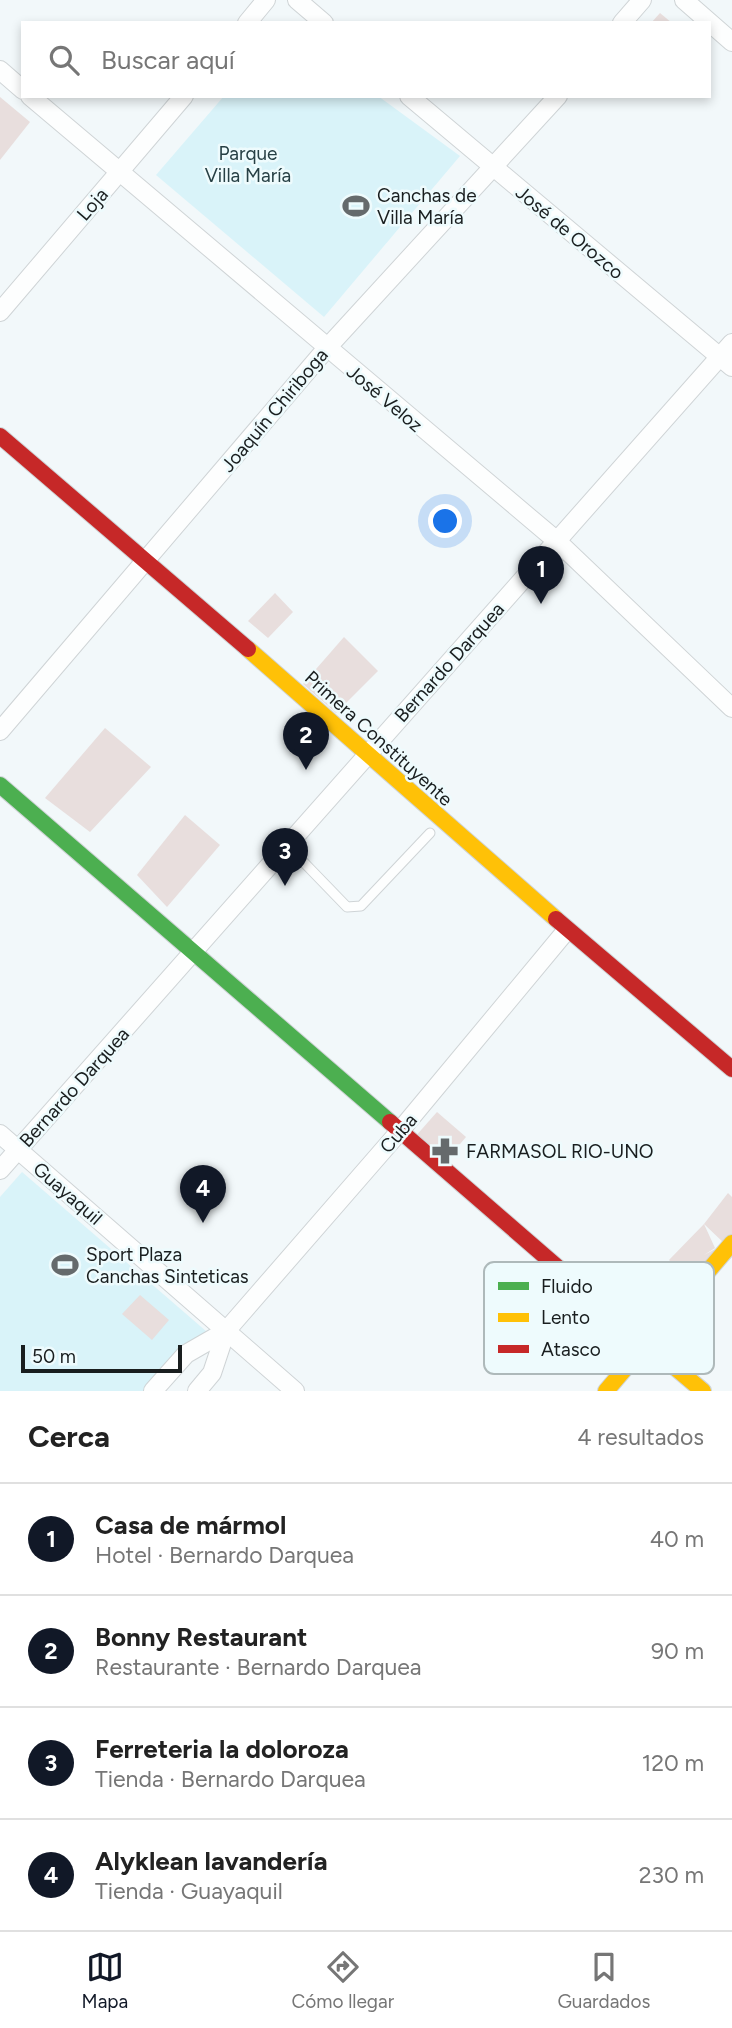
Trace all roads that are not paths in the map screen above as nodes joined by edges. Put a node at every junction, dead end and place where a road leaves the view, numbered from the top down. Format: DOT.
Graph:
graph roads {
  1 [pos="267,0"];
  2 [pos="297,0"];
  3 [pos="642,0"];
  4 [pos="684,0"];
  5 [pos="249,21"];
  6 [pos="322,21"];
  7 [pos="624,21"];
  8 [pos="708,21"];
  9 [pos="711,24"];
  10 [pos="732,42"];
  11 [pos="0,70"];
  12 [pos="21,88"];
  13 [pos="32,98"];
  14 [pos="182,98"];
  15 [pos="411,98"];
  16 [pos="556,98"];
  17 [pos="493,169"];
  18 [pos="119,173"];
  19 [pos="0,312"];
  20 [pos="326,349"];
  21 [pos="728,355"];
  22 [pos="0,436"];
  23 [pos="557,541"];
  24 [pos="147,560"];
  25 [pos="732,708"];
  26 [pos="0,731"];
  27 [pos="367,755"];
  28 [pos="0,785"];
  29 [pos="430,833"];
  30 [pos="287,845"];
  31 [pos="566,931"];
  32 [pos="195,950"];
  33 [pos="732,1069"];
  34 [pos="399,1132"];
  35 [pos="0,1133"];
  36 [pos="18,1149"];
  37 [pos="0,1170"];
  38 [pos="732,1243"];
  39 [pos="552,1262"];
  40 [pos="714,1264"];
  41 [pos="226,1331"];
  42 [pos="621,1374"];
  43 [pos="683,1374"];
  44 [pos="153,1391"];
  45 [pos="197,1391"];
  46 [pos="295,1391"];
  47 [pos="606,1391"];
  48 [pos="703,1391"];
  1 -- 5 [label="street"];
  2 -- 6 [label="street"];
  3 -- 7 [label="street"];
  4 -- 8 [label="street"];
  9 -- 10 [label="street"];
  11 -- 12 [label="street"];
  13 -- 18 [label="street, José Veloz"];
  14 -- 18 [label="street, Loja"];
  15 -- 17 [label="street, José de Orozco"];
  16 -- 17 [label="street, Joaquín Chiriboga"];
  17 -- 20 [label="street, Joaquín Chiriboga"];
  17 -- 21 [label="street, José de Orozco"];
  18 -- 19 [label="street, Loja"];
  18 -- 20 [label="street, José Veloz"];
  20 -- 23 [label="street, José Veloz"];
  20 -- 24 [label="street, Joaquín Chiriboga"];
  21 -- 23 [label="street, Bernardo Darquea"];
  22 -- 24 [label="main road, Primera Constituyente"];
  23 -- 25 [label="street, José Veloz"];
  23 -- 27 [label="street, Bernardo Darquea"];
  24 -- 26 [label="street, Joaquín Chiriboga"];
  24 -- 27 [label="main road, Primera Constituyente"];
  27 -- 30 [label="street, Bernardo Darquea"];
  27 -- 31 [label="main road, Primera Constituyente"];
  28 -- 32 [label="main road"];
  29 -- 30 [label="lane"];
  30 -- 32 [label="street, Bernardo Darquea"];
  31 -- 33 [label="main road, Primera Constituyente"];
  31 -- 34 [label="street, Cuba"];
  32 -- 34 [label="main road"];
  32 -- 36 [label="street, Bernardo Darquea"];
  34 -- 39 [label="main road"];
  34 -- 41 [label="street, Cuba"];
  35 -- 36 [label="street, Guayaquil"];
  36 -- 37 [label="street, Bernardo Darquea"];
  36 -- 41 [label="street, Guayaquil"];
  38 -- 40 [label="main road"];
  41 -- 44 [label="street, Cuba"];
  41 -- 45 [label="street, Cuba"];
  41 -- 46 [label="street, Guayaquil"];
  42 -- 47 [label="main road"];
  43 -- 48 [label="main road"];
}
